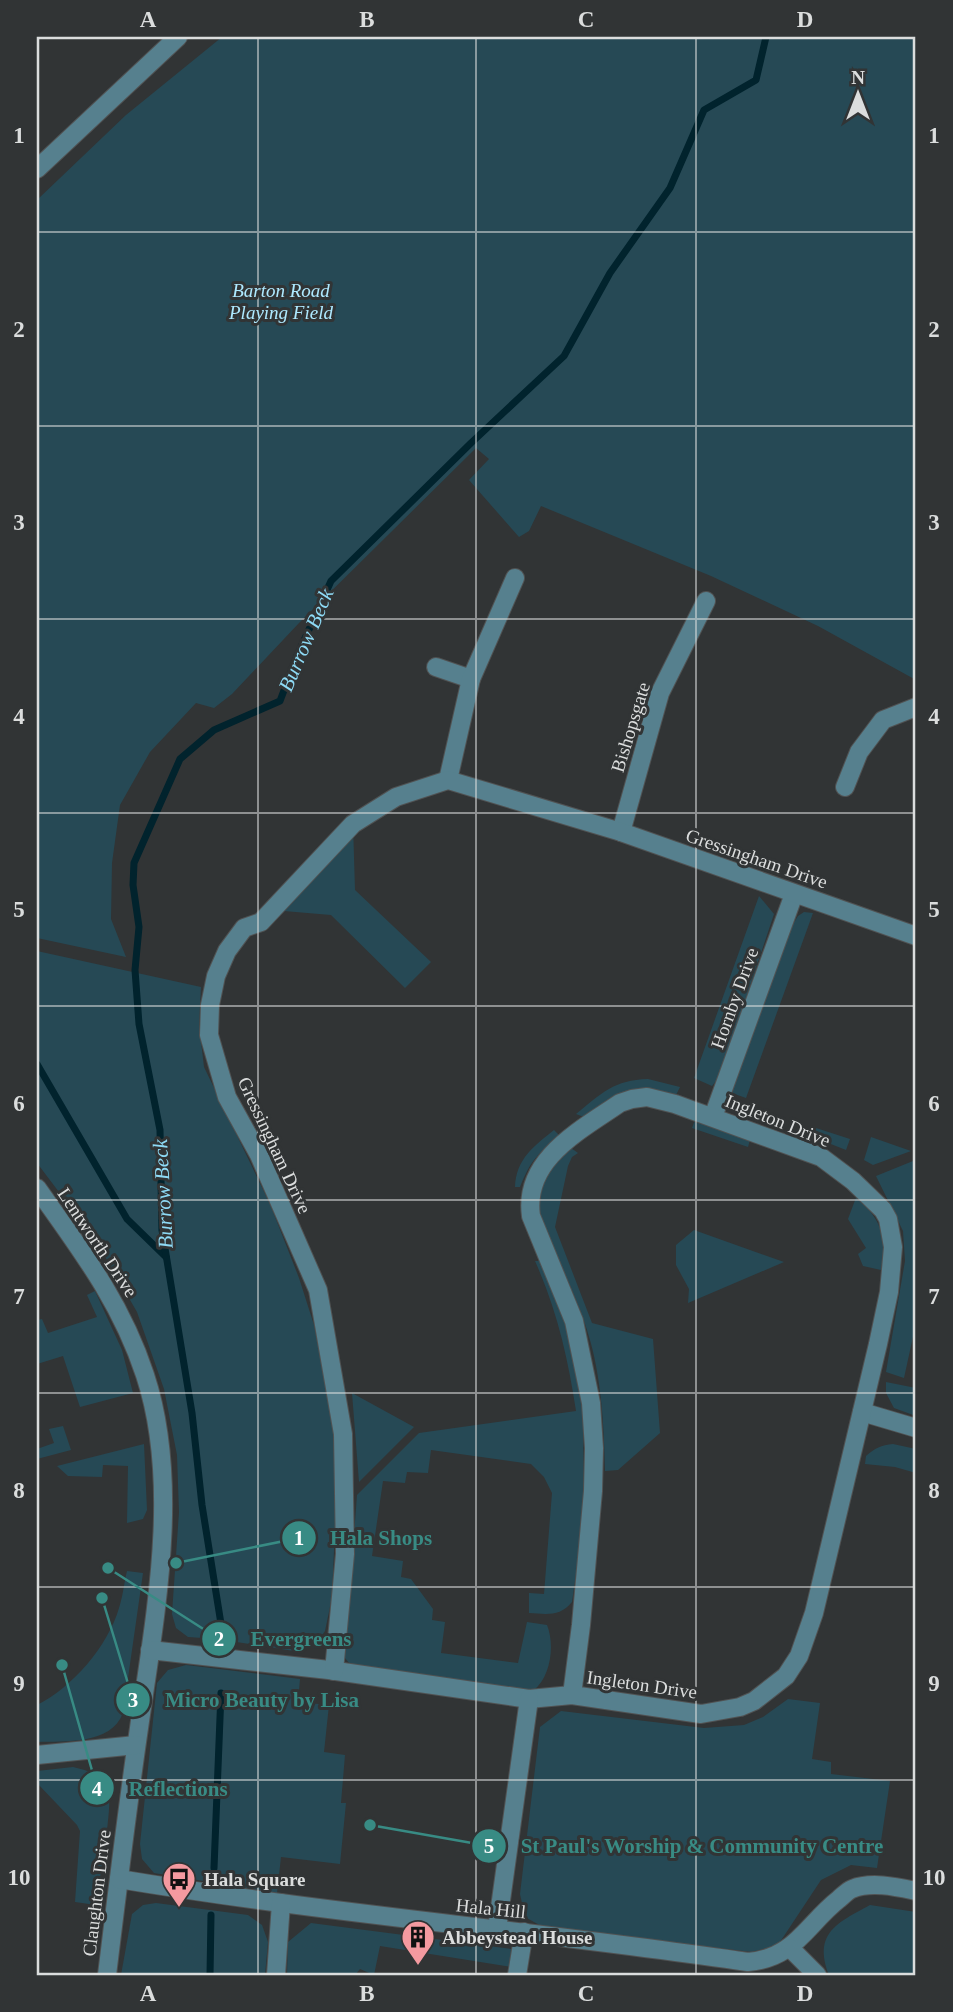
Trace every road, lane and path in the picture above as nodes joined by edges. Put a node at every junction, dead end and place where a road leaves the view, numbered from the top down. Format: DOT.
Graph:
graph roads {
  1 [pos="178,37"];
  2 [pos="37,169"];
  3 [pos="515,578"];
  4 [pos="706,600"];
  5 [pos="436,667"];
  6 [pos="471,679"];
  7 [pos="916,707"];
  8 [pos="448,780"];
  9 [pos="845,786"];
  10 [pos="621,832"];
  11 [pos="794,894"];
  12 [pos="916,936"];
  13 [pos="713,1117"];
  14 [pos="37,1188"];
  15 [pos="862,1412"];
  16 [pos="916,1428"];
  17 [pos="150,1650"];
  18 [pos="334,1671"];
  19 [pos="572,1695"];
  20 [pos="529,1699"];
  21 [pos="136,1745"];
  22 [pos="37,1755"];
  23 [pos="119,1879"];
  24 [pos="916,1891"];
  25 [pos="281,1903"];
  26 [pos="497,1930"];
  27 [pos="524,1932"];
  28 [pos="790,1948"];
  29 [pos="720,1957"];
  30 [pos="107,1975"];
  31 [pos="276,1975"];
  32 [pos="517,1975"];
  33 [pos="715,1975"];
  34 [pos="817,1975"];
  1 -- 2 [label="street"];
  3 -- 6 [label="street"];
  4 -- 10 [label="street, Bishopsgate"];
  5 -- 6 [label="street"];
  6 -- 8 [label="street"];
  7 -- 9 [label="street"];
  8 -- 10 [label="street, Gressingham Drive"];
  8 -- 18 [label="street, Gressingham Drive"];
  10 -- 11 [label="street, Gressingham Drive"];
  11 -- 12 [label="street, Gressingham Drive"];
  11 -- 13 [label="street, Hornby Drive"];
  13 -- 15 [label="street, Ingleton Drive"];
  13 -- 19 [label="street, Ingleton Drive"];
  14 -- 17 [label="street, Lentworth Drive"];
  15 -- 16 [label="street"];
  15 -- 19 [label="street, Ingleton Drive"];
  17 -- 18 [label="street"];
  17 -- 21 [label="street, Claughton Drive"];
  18 -- 20 [label="street"];
  19 -- 20 [label="street"];
  20 -- 26 [label="street"];
  21 -- 22 [label="street"];
  21 -- 23 [label="street, Claughton Drive"];
  23 -- 25 [label="street, Hala Hill"];
  23 -- 30 [label="street, Claughton Drive"];
  24 -- 28 [label="street, Hala Hill"];
  25 -- 26 [label="street, Hala Hill"];
  25 -- 31 [label="street"];
  26 -- 27 [label="street, Hala Hill"];
  27 -- 29 [label="street, Hala Hill"];
  27 -- 32 [label="street"];
  28 -- 29 [label="street, Hala Hill"];
  28 -- 34 [label="street"];
  29 -- 33 [label="street"];
}
